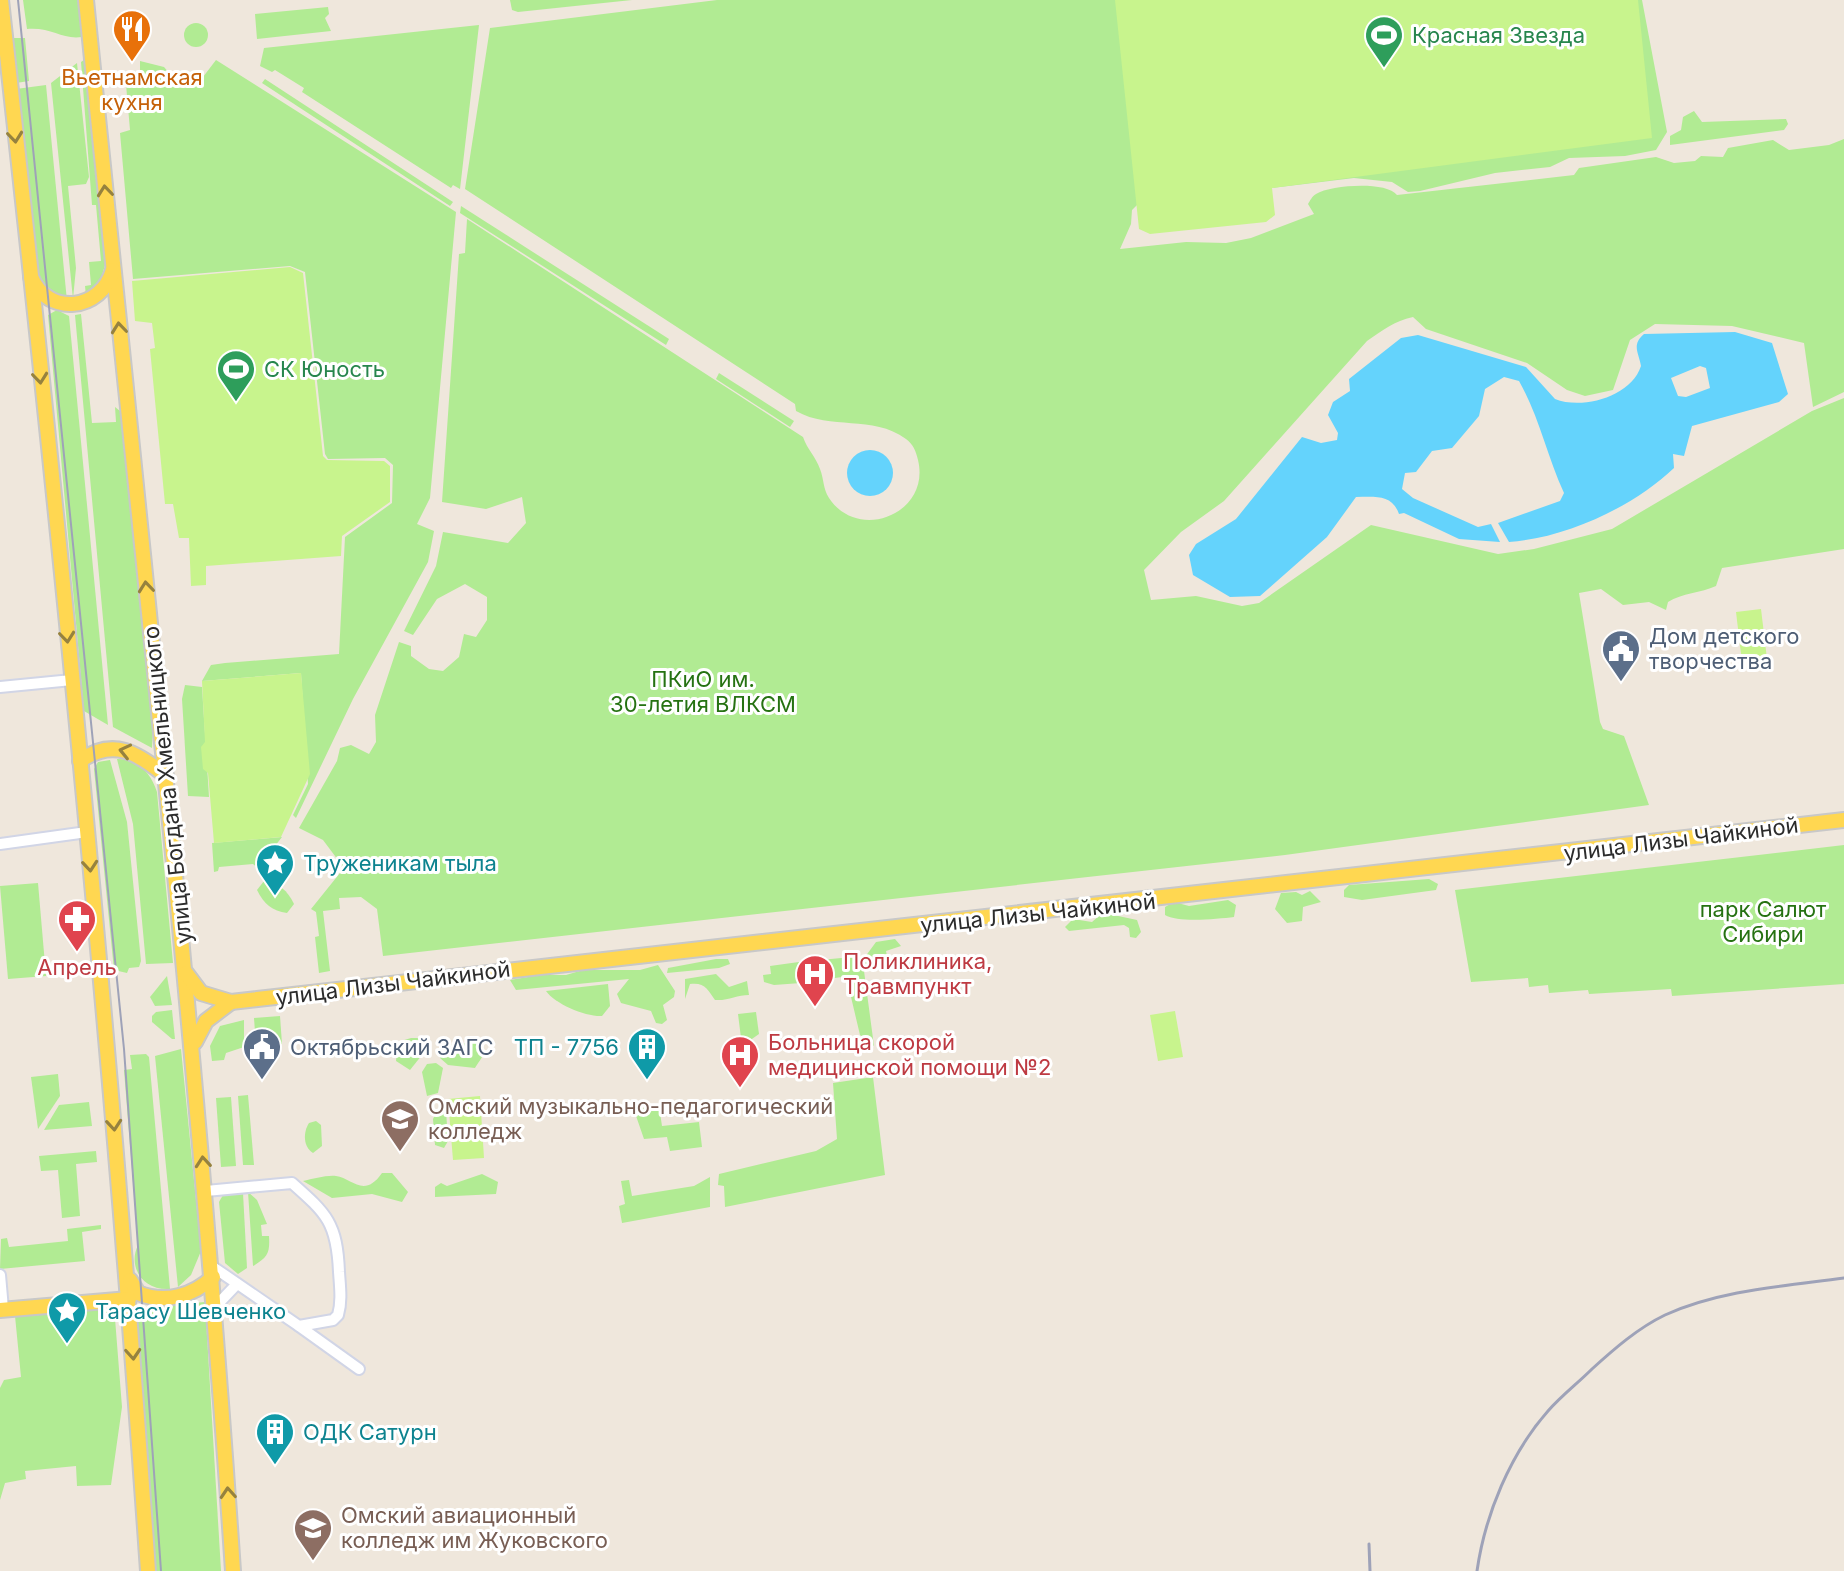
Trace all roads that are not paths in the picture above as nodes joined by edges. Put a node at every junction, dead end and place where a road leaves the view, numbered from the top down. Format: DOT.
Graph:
graph roads {
  1 [pos="1,0"];
  2 [pos="86,0"];
  3 [pos="4,60"];
  4 [pos="113,268"];
  5 [pos="29,273"];
  6 [pos="72,680"];
  7 [pos="0,687"];
  8 [pos="80,761"];
  9 [pos="166,776"];
  10 [pos="1844,820"];
  11 [pos="87,832"];
  12 [pos="0,844"];
  13 [pos="186,973"];
  14 [pos="231,1002"];
  15 [pos="193,1047"];
  16 [pos="206,1191"];
  17 [pos="213,1272"];
  18 [pos="0,1275"];
  19 [pos="127,1276"];
  20 [pos="237,1284"];
  21 [pos="129,1299"];
  22 [pos="215,1307"];
  23 [pos="1,1309"];
  24 [pos="299,1326"];
  25 [pos="359,1369"];
  26 [pos="148,1571"];
  27 [pos="233,1571"];
  1 -- 3 [label="main road"];
  4 -- 2 [label="main road, улица Богдана Хмельницкого, one-way"];
  3 -- 5 [label="main road, one-way"];
  4 -- 5 [label="main road"];
  9 -- 4 [label="main road, улица Богдана Хмельницкого, one-way"];
  5 -- 6 [label="main road, one-way"];
  6 -- 7 [label="street"];
  6 -- 8 [label="main road"];
  9 -- 8 [label="main road, one-way"];
  8 -- 11 [label="main road"];
  9 -- 13 [label="main road, улица Богдана Хмельницкого"];
  10 -- 14 [label="main road, улица Лизы Чайкиной"];
  11 -- 12 [label="street"];
  11 -- 19 [label="main road, one-way"];
  13 -- 14 [label="main road"];
  13 -- 15 [label="main road, улица Богдана Хмельницкого"];
  14 -- 15 [label="main road"];
  16 -- 15 [label="main road, улица Богдана Хмельницкого, one-way"];
  16 -- 17 [label="main road, улица Богдана Хмельницкого"];
  16 -- 24 [label="street"];
  17 -- 19 [label="main road"];
  17 -- 20 [label="street"];
  17 -- 22 [label="main road, улица Богдана Хмельницкого"];
  18 -- 23 [label="street"];
  19 -- 21 [label="main road"];
  20 -- 22 [label="street"];
  20 -- 24 [label="street"];
  21 -- 23 [label="main road"];
  21 -- 26 [label="main road, one-way"];
  27 -- 22 [label="main road, улица Богдана Хмельницкого, one-way"];
  24 -- 25 [label="street"];
}
